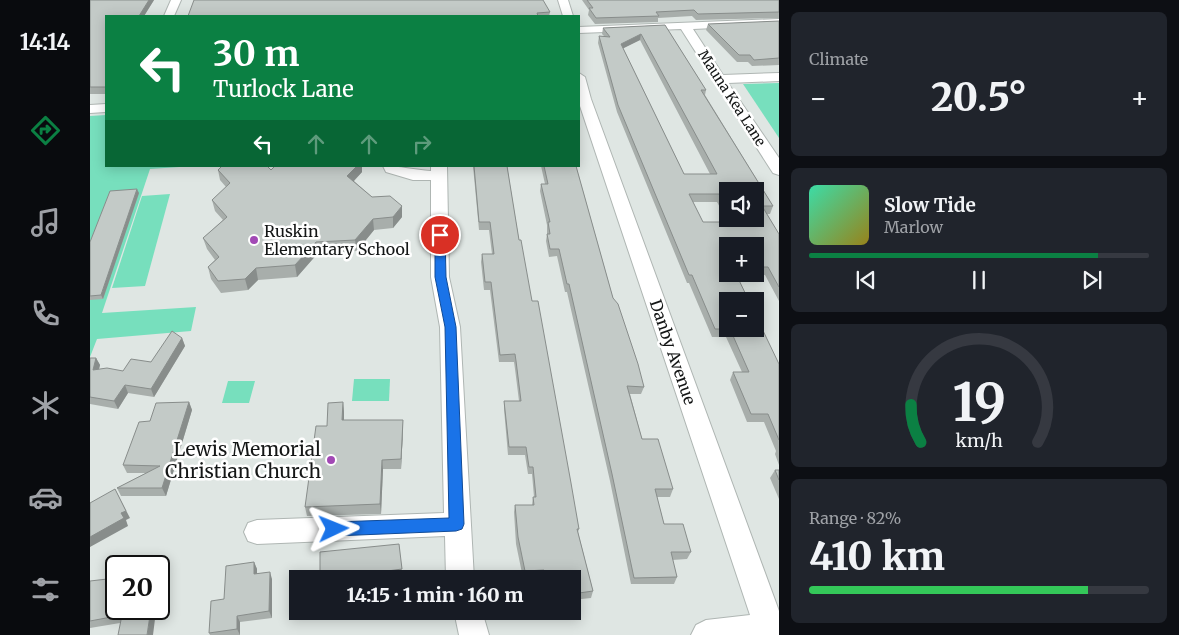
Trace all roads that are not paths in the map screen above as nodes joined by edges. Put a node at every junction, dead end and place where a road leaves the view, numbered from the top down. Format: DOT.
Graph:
graph roads {
  1 [pos="176,0"];
  2 [pos="563,0"];
  3 [pos="169,15"];
  4 [pos="568,15"];
  5 [pos="779,22"];
  6 [pos="685,26"];
  7 [pos="580,30"];
  8 [pos="779,77"];
  9 [pos="720,79"];
  10 [pos="580,87"];
  11 [pos="105,108"];
  12 [pos="90,109"];
  13 [pos="391,167"];
  14 [pos="779,170"];
  15 [pos="439,171"];
  16 [pos="456,524"];
  17 [pos="257,532"];
  18 [pos="459,570"];
  19 [pos="470,620"];
  20 [pos="774,626"];
  21 [pos="474,635"];
  22 [pos="706,635"];
  1 -- 3 [label="street"];
  2 -- 4 [label="street"];
  5 -- 6 [label="street"];
  6 -- 7 [label="street"];
  6 -- 9 [label="street, Mauna Kea Lane"];
  8 -- 9 [label="street"];
  9 -- 14 [label="street, Mauna Kea Lane"];
  10 -- 20 [label="street, Danby Avenue"];
  11 -- 12 [label="street"];
  13 -- 15 [label="street"];
  15 -- 16 [label="street"];
  16 -- 17 [label="street"];
  16 -- 18 [label="street"];
  19 -- 21 [label="street"];
  20 -- 22 [label="street"];
}
